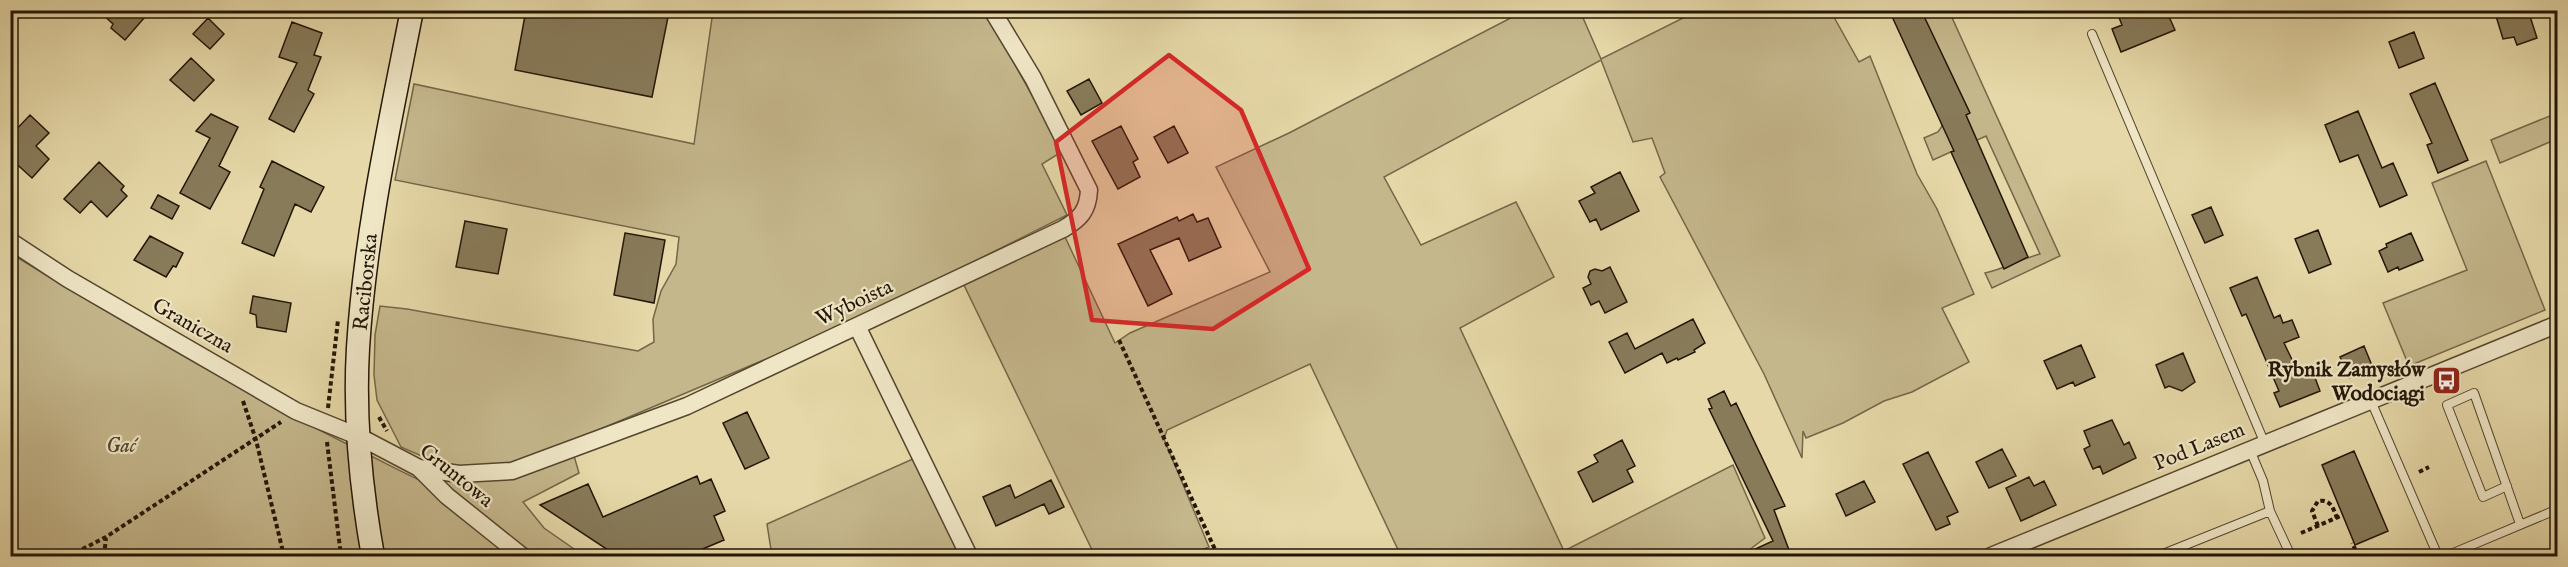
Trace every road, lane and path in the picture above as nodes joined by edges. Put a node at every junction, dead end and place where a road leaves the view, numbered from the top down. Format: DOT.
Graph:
graph roads {
  1 [pos="412,10"];
  2 [pos="992,10"];
  3 [pos="2092,34"];
  4 [pos="10,241"];
  5 [pos="2558,324"];
  6 [pos="857,326"];
  7 [pos="1119,340"];
  8 [pos="234,374"];
  9 [pos="2371,401"];
  10 [pos="296,411"];
  11 [pos="378,415"];
  12 [pos="327,425"];
  13 [pos="360,436"];
  14 [pos="396,438"];
  15 [pos="256,440"];
  16 [pos="2257,447"];
  17 [pos="2428,467"];
  18 [pos="419,468"];
  19 [pos="2419,472"];
  20 [pos="459,474"];
  21 [pos="2507,486"];
  22 [pos="447,496"];
  23 [pos="2558,509"];
  24 [pos="2270,510"];
  25 [pos="2343,515"];
  26 [pos="2337,518"];
  27 [pos="2520,525"];
  28 [pos="2318,526"];
  29 [pos="2301,533"];
  30 [pos="106,537"];
  31 [pos="2352,543"];
  32 [pos="69,556"];
  33 [pos="104,556"];
  34 [pos="284,556"];
  35 [pos="341,556"];
  36 [pos="373,556"];
  37 [pos="522,556"];
  38 [pos="969,556"];
  39 [pos="1218,556"];
  40 [pos="1990,556"];
  41 [pos="2158,556"];
  42 [pos="2291,556"];
  43 [pos="2343,556"];
  44 [pos="2438,556"];
  45 [pos="2446,556"];
  1 -- 13 [label="main road, Raciborska"];
  2 -- 6 [label="street, Wyboista"];
  3 -- 16 [label="lane"];
  4 -- 8 [label="street, Graniczna"];
  5 -- 9 [label="street, Pod Lasem"];
  6 -- 20 [label="street, Wyboista"];
  6 -- 38 [label="street"];
  7 -- 39 [label="path"];
  8 -- 10 [label="street, Graniczna"];
  8 -- 15 [label="path"];
  9 -- 16 [label="street, Pod Lasem"];
  9 -- 44 [label="lane"];
  10 -- 12 [label="street, Graniczna"];
  10 -- 15 [label="path"];
  11 -- 14 [label="path"];
  12 -- 13 [label="street, Graniczna"];
  12 -- 35 [label="path"];
  13 -- 18 [label="street, Gruntowa"];
  13 -- 36 [label="main road, Raciborska"];
  15 -- 30 [label="path"];
  15 -- 34 [label="path"];
  16 -- 24 [label="lane"];
  16 -- 40 [label="street, Pod Lasem"];
  17 -- 19 [label="path"];
  18 -- 20 [label="street, Wyboista"];
  18 -- 22 [label="street, Gruntowa"];
  20 -- 22 [label="street"];
  21 -- 21 [label="lane"];
  21 -- 27 [label="lane"];
  22 -- 37 [label="street, Gruntowa"];
  23 -- 27 [label="lane"];
  24 -- 41 [label="lane"];
  24 -- 42 [label="lane"];
  25 -- 26 [label="path"];
  26 -- 28 [label="path"];
  26 -- 28 [label="path"];
  27 -- 45 [label="lane"];
  28 -- 29 [label="path"];
  30 -- 32 [label="path"];
  30 -- 33 [label="path"];
  31 -- 43 [label="path"];
}
